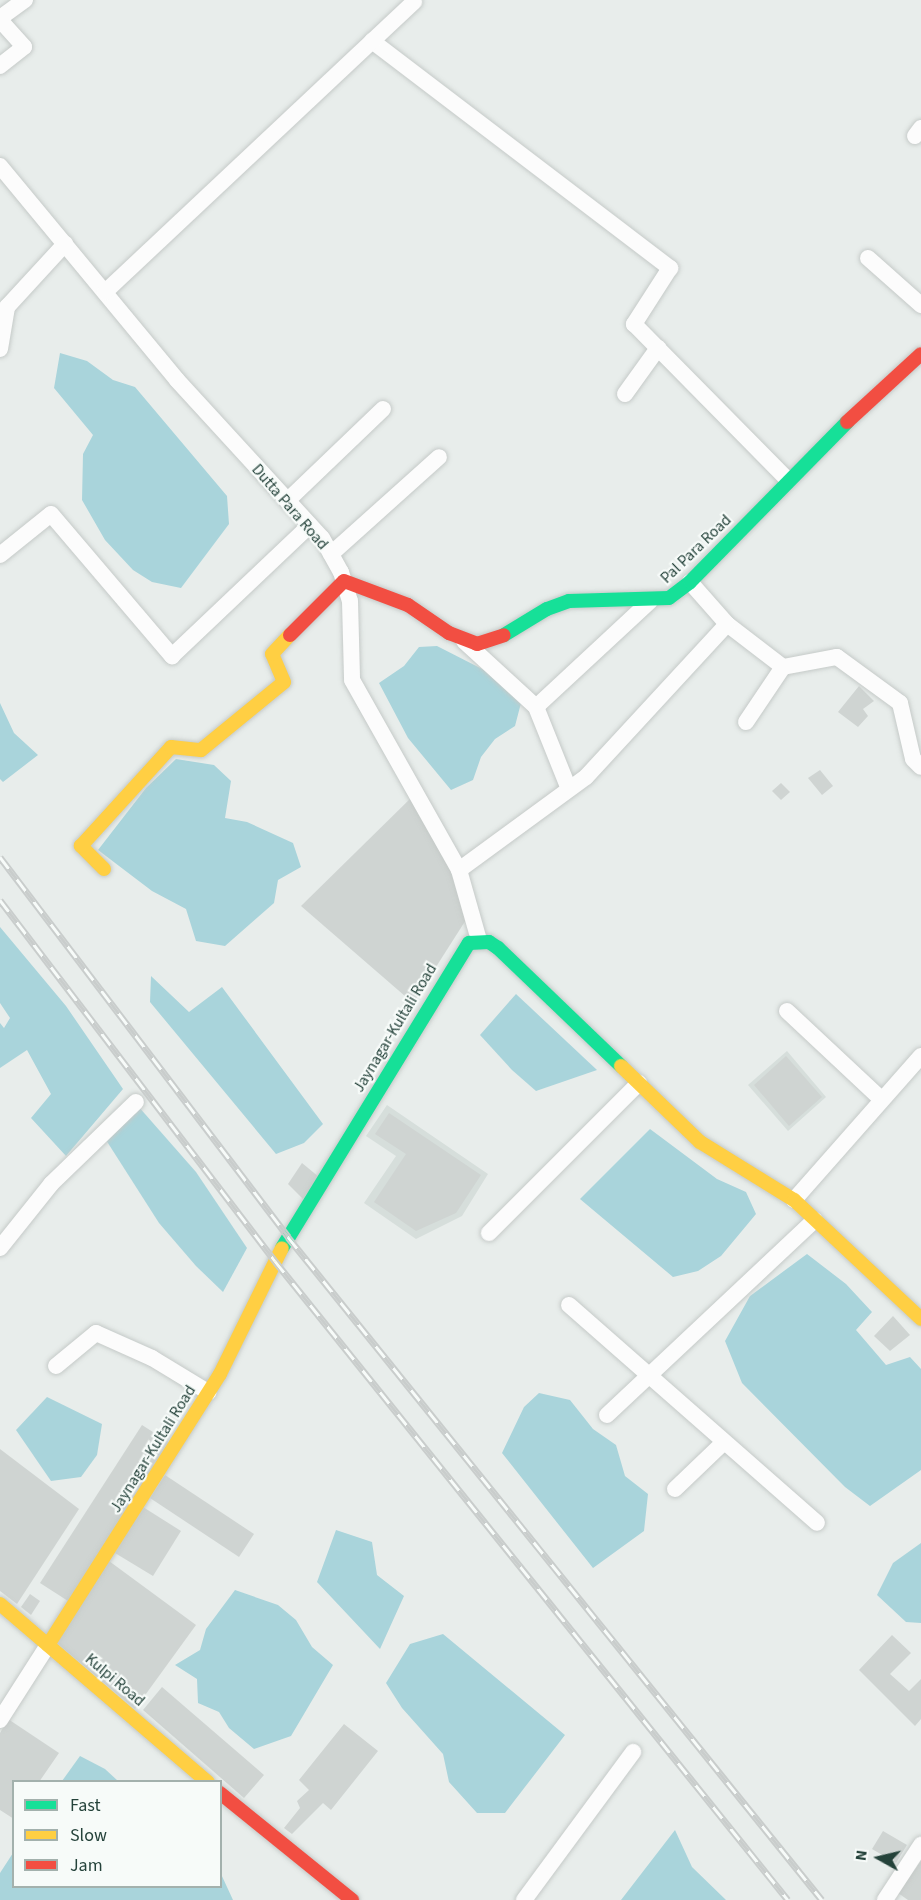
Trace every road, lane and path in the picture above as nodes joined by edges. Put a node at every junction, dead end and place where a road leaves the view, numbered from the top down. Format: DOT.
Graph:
graph roads {
  1 [pos="25,0"];
  2 [pos="396,0"];
  3 [pos="415,1"];
  4 [pos="0,19"];
  5 [pos="372,41"];
  6 [pos="0,66"];
  7 [pos="0,166"];
  8 [pos="65,244"];
  9 [pos="868,258"];
  10 [pos="105,292"];
  11 [pos="921,304"];
  12 [pos="658,348"];
  13 [pos="0,349"];
  14 [pos="921,354"];
  15 [pos="625,394"];
  16 [pos="383,409"];
  17 [pos="439,457"];
  18 [pos="788,480"];
  19 [pos="287,501"];
  20 [pos="310,525"];
  21 [pos="331,554"];
  22 [pos="0,555"];
  23 [pos="344,581"];
  24 [pos="690,582"];
  25 [pos="650,601"];
  26 [pos="727,624"];
  27 [pos="463,641"];
  28 [pos="783,667"];
  29 [pos="536,707"];
  30 [pos="746,722"];
  31 [pos="918,759"];
  32 [pos="569,789"];
  33 [pos="104,869"];
  34 [pos="459,870"];
  35 [pos="479,940"];
  36 [pos="787,1011"];
  37 [pos="921,1056"];
  38 [pos="639,1083"];
  39 [pos="882,1099"];
  40 [pos="136,1102"];
  41 [pos="794,1200"];
  42 [pos="815,1220"];
  43 [pos="489,1233"];
  44 [pos="0,1248"];
  45 [pos="569,1305"];
  46 [pos="921,1319"];
  47 [pos="56,1366"];
  48 [pos="649,1376"];
  49 [pos="208,1392"];
  50 [pos="607,1415"];
  51 [pos="724,1442"];
  52 [pos="675,1489"];
  53 [pos="817,1523"];
  54 [pos="0,1604"];
  55 [pos="48,1645"];
  56 [pos="0,1720"];
  57 [pos="633,1752"];
  58 [pos="206,1780"];
  59 [pos="222,1795"];
  60 [pos="921,1845"];
  61 [pos="352,1900"];
  62 [pos="524,1900"];
  63 [pos="885,1900"];
  1 -- 4 [label="street"];
  2 -- 3 [label="street"];
  3 -- 5 [label="street"];
  4 -- 6 [label="street"];
  5 -- 10 [label="street"];
  5 -- 12 [label="street"];
  7 -- 8 [label="street, Dutta Para Road"];
  8 -- 10 [label="street, Dutta Para Road"];
  8 -- 13 [label="street"];
  9 -- 11 [label="street"];
  10 -- 19 [label="street, Dutta Para Road"];
  12 -- 15 [label="street"];
  12 -- 18 [label="street"];
  14 -- 18 [label="main road, Pal Para Road"];
  16 -- 19 [label="street"];
  17 -- 21 [label="street"];
  18 -- 24 [label="main road, Pal Para Road"];
  19 -- 20 [label="street, Dutta Para Road"];
  20 -- 21 [label="street, Dutta Para Road"];
  20 -- 22 [label="street"];
  21 -- 23 [label="street, Dutta Para Road"];
  23 -- 27 [label="main road"];
  23 -- 33 [label="main road"];
  23 -- 34 [label="street, Dutta Para Road"];
  24 -- 25 [label="main road, Pal Para Road"];
  24 -- 26 [label="street"];
  25 -- 27 [label="main road, Pal Para Road"];
  25 -- 29 [label="street"];
  26 -- 28 [label="street"];
  26 -- 32 [label="street"];
  27 -- 29 [label="street"];
  28 -- 30 [label="street"];
  28 -- 31 [label="street"];
  29 -- 32 [label="street"];
  32 -- 34 [label="street"];
  34 -- 35 [label="street, Dutta Para Road"];
  35 -- 38 [label="main road"];
  35 -- 49 [label="main road, Jaynagar-Kultali Road"];
  36 -- 39 [label="street"];
  37 -- 39 [label="street"];
  38 -- 41 [label="main road"];
  38 -- 43 [label="street"];
  39 -- 41 [label="street"];
  40 -- 44 [label="street"];
  41 -- 42 [label="main road"];
  42 -- 46 [label="main road"];
  42 -- 48 [label="street"];
  45 -- 48 [label="street"];
  47 -- 49 [label="street"];
  48 -- 50 [label="street"];
  48 -- 51 [label="street"];
  49 -- 55 [label="main road, Jaynagar-Kultali Road"];
  51 -- 52 [label="street"];
  51 -- 53 [label="street"];
  54 -- 55 [label="main road, Kulpi Road"];
  55 -- 56 [label="street"];
  55 -- 58 [label="main road, Kulpi Road"];
  57 -- 62 [label="street"];
  59 -- 61 [label="main road"];
  60 -- 63 [label="street"];
}
